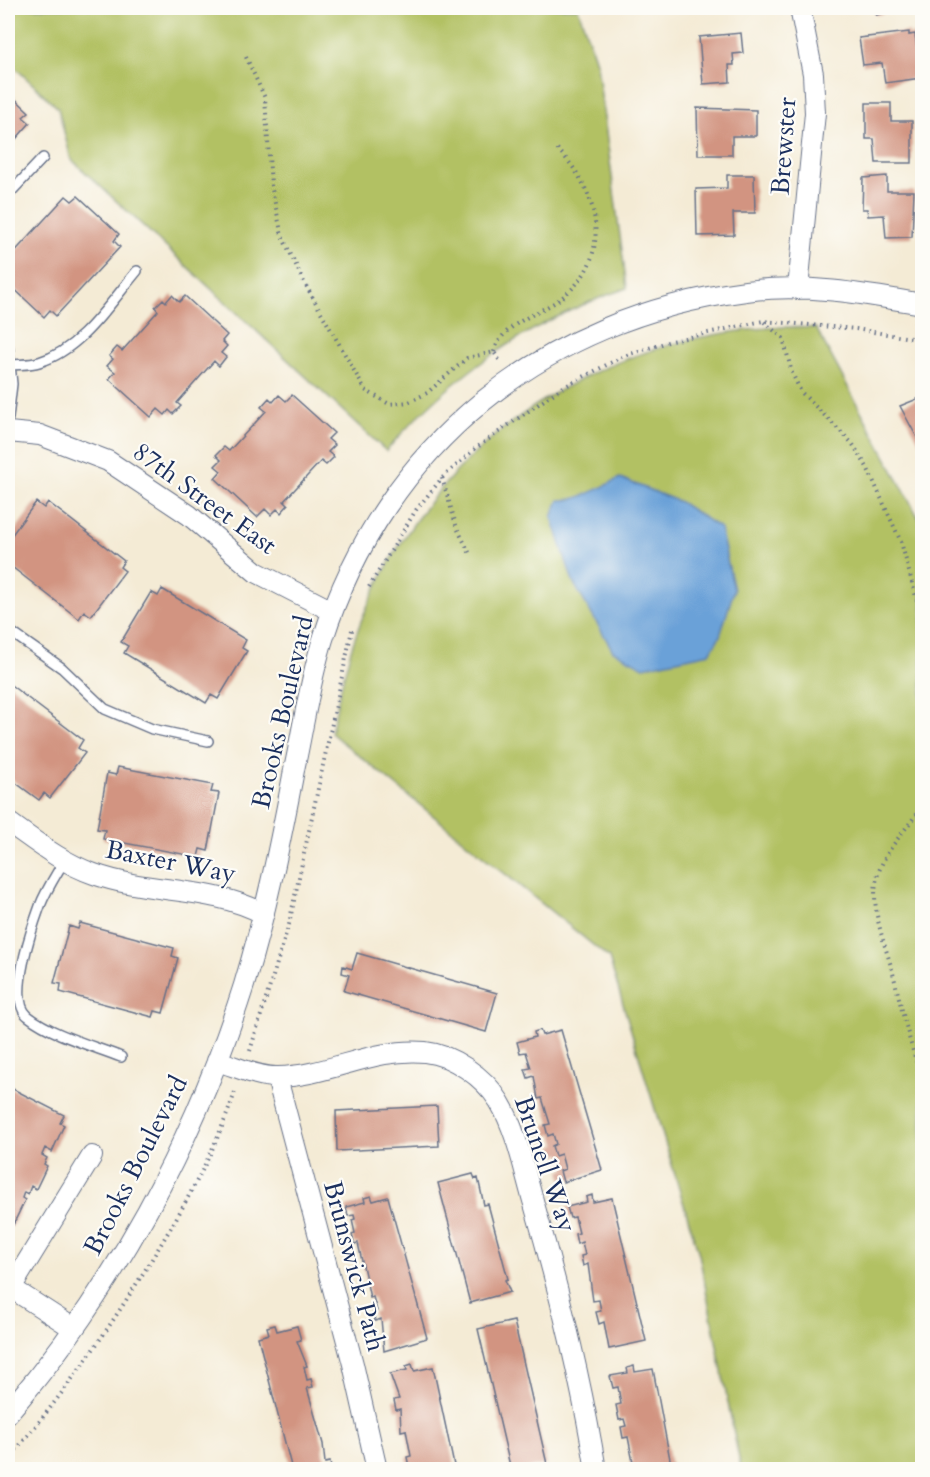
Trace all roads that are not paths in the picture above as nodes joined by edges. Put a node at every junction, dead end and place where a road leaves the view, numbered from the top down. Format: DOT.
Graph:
graph roads {
  1 [pos="800,8"];
  2 [pos="43,158"];
  3 [pos="8,195"];
  4 [pos="137,271"];
  5 [pos="798,289"];
  6 [pos="922,304"];
  7 [pos="8,345"];
  8 [pos="11,365"];
  9 [pos="8,418"];
  10 [pos="8,432"];
  11 [pos="332,611"];
  12 [pos="8,630"];
  13 [pos="208,741"];
  14 [pos="8,822"];
  15 [pos="64,861"];
  16 [pos="264,914"];
  17 [pos="121,1057"];
  18 [pos="217,1061"];
  19 [pos="277,1078"];
  20 [pos="92,1156"];
  21 [pos="9,1287"];
  22 [pos="73,1328"];
  23 [pos="8,1413"];
  24 [pos="377,1470"];
  25 [pos="596,1470"];
  1 -- 5 [label="street, Brewster"];
  2 -- 3 [label="lane"];
  4 -- 8 [label="lane"];
  5 -- 6 [label="street, Brooks Boulevard"];
  5 -- 11 [label="street, Brooks Boulevard"];
  7 -- 8 [label="lane"];
  8 -- 9 [label="lane"];
  10 -- 11 [label="street, 87th Street East"];
  11 -- 16 [label="street, Brooks Boulevard"];
  12 -- 13 [label="lane"];
  14 -- 15 [label="street, Baxter Way"];
  15 -- 16 [label="street, Baxter Way"];
  15 -- 17 [label="lane"];
  16 -- 18 [label="street, Brooks Boulevard"];
  18 -- 19 [label="street, Brunell Way"];
  18 -- 22 [label="street, Brooks Boulevard"];
  19 -- 24 [label="street, Brunswick Path"];
  19 -- 25 [label="street, Brunell Way"];
  20 -- 21 [label="street"];
  21 -- 22 [label="street"];
  22 -- 23 [label="street, Brooks Boulevard"];
}
